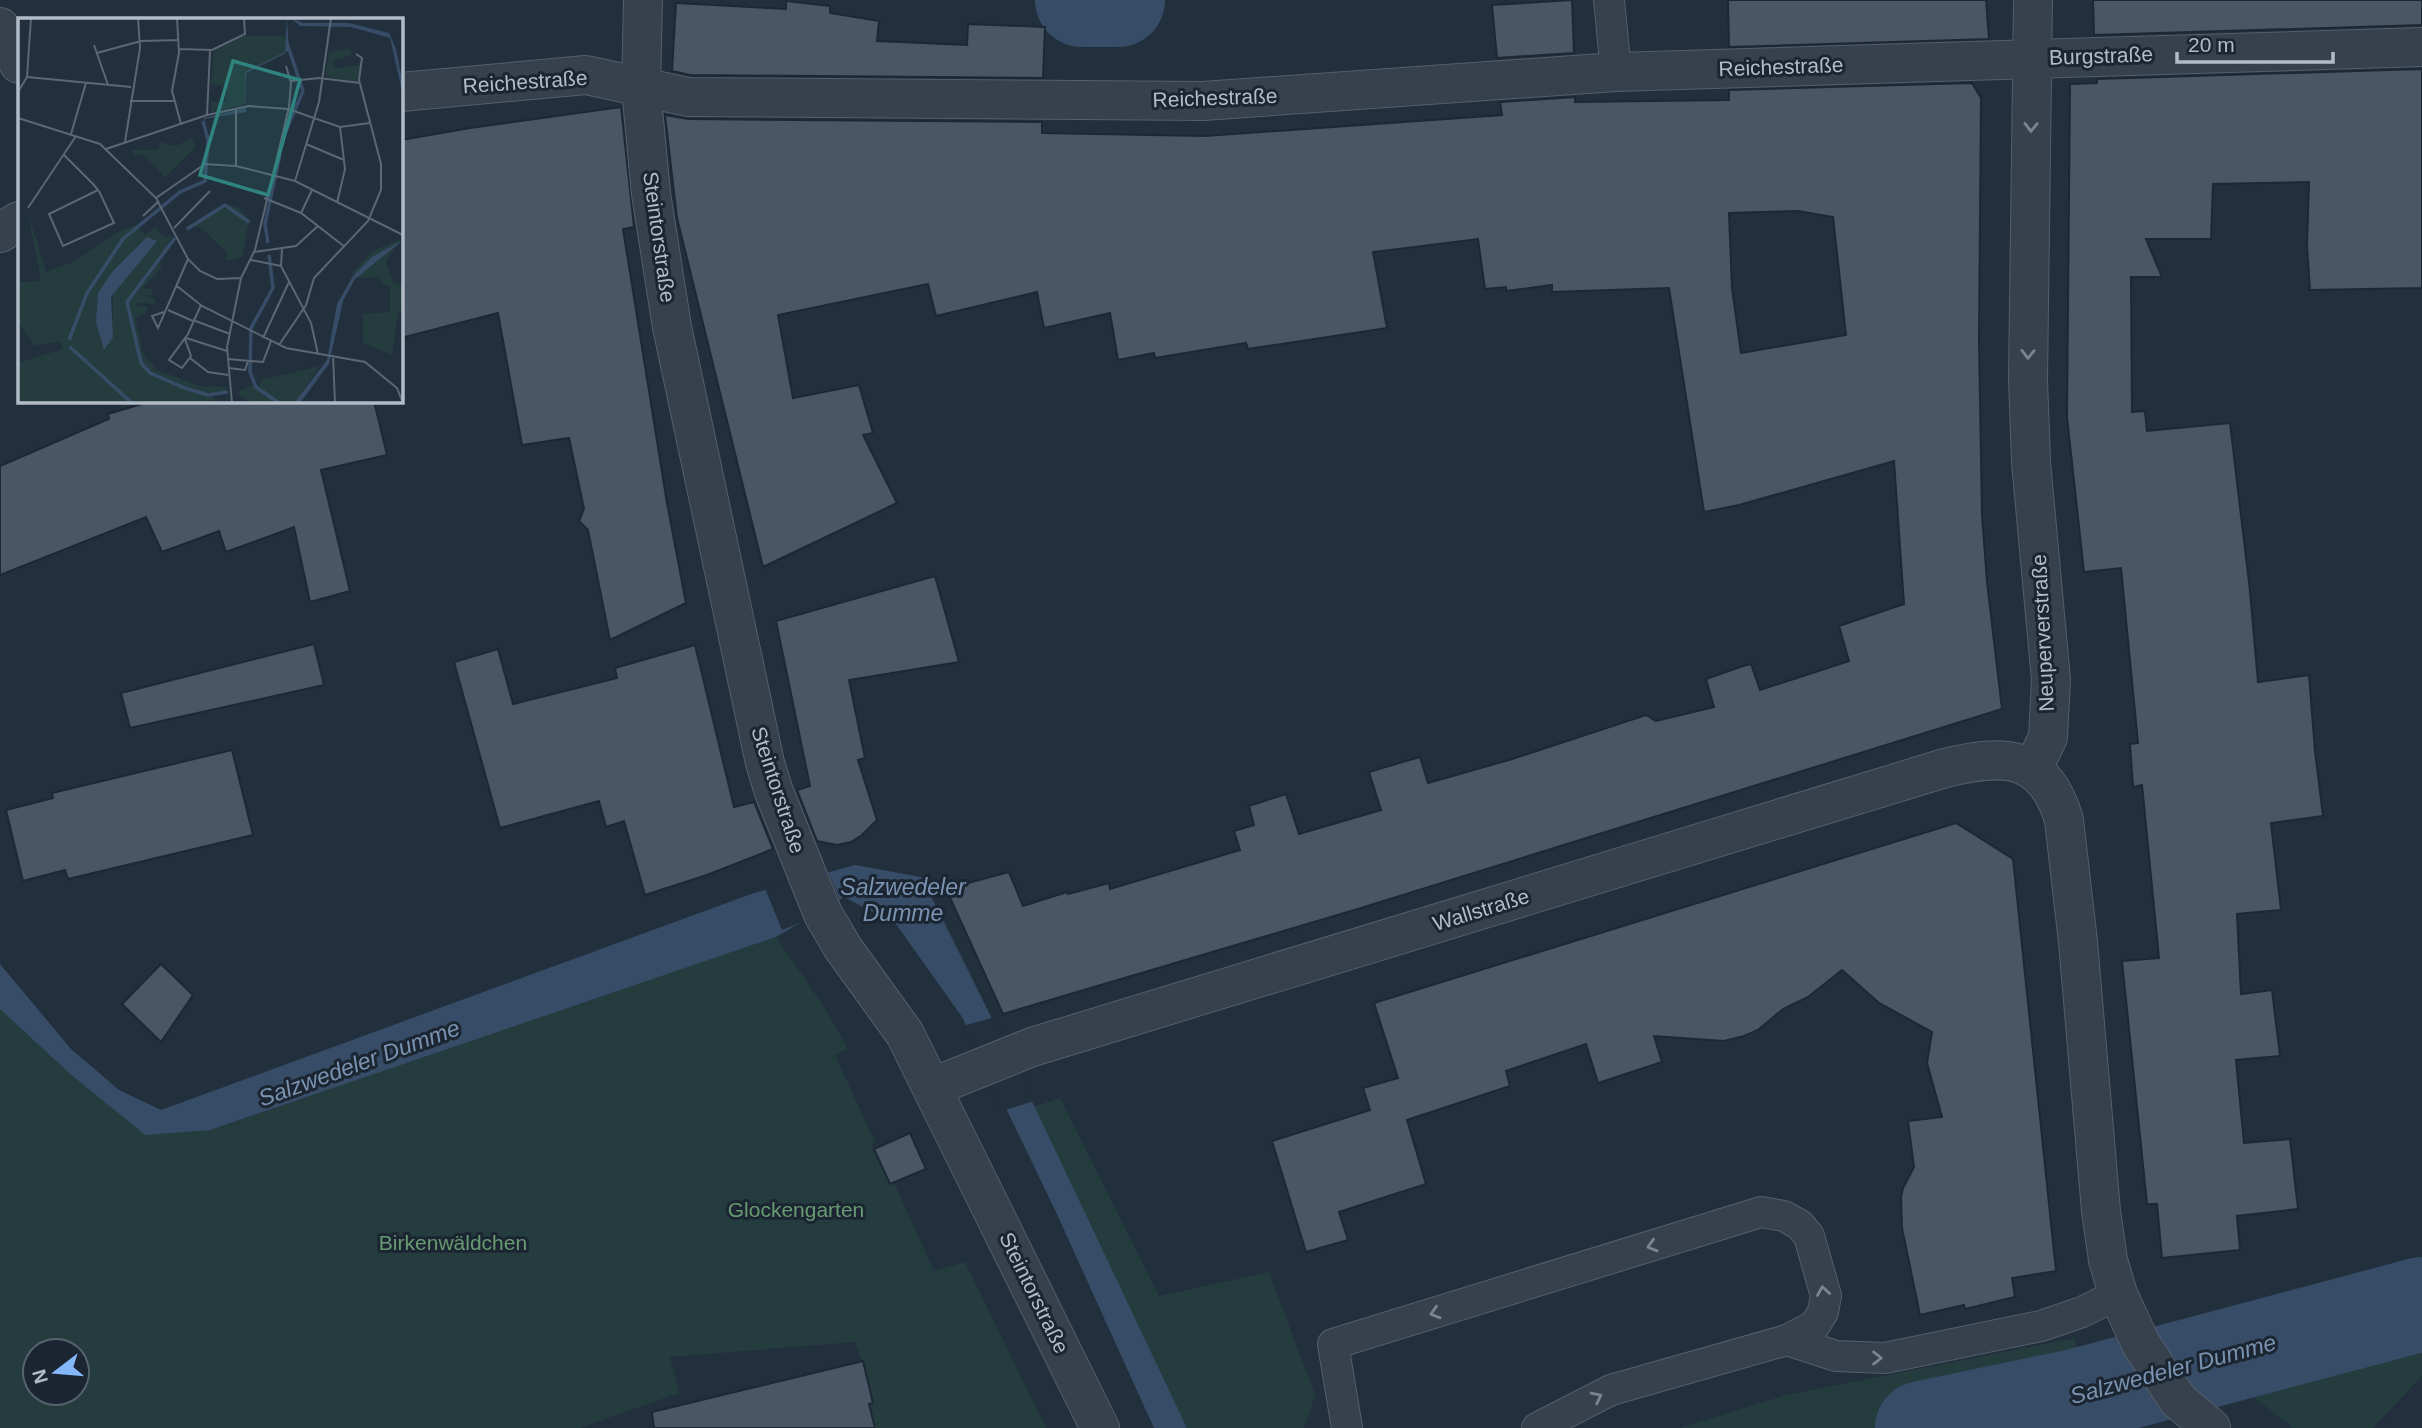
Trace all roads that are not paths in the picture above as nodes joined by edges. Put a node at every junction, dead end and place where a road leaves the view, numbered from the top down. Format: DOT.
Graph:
graph roads {
  1 [pos="643,0"];
  2 [pos="2033,0"];
  3 [pos="1609,2"];
  4 [pos="0,27"];
  5 [pos="2422,47"];
  6 [pos="2032,59"];
  7 [pos="18,62"];
  8 [pos="1616,72"];
  9 [pos="641,88"];
  10 [pos="402,92"];
  11 [pos="18,222"];
  12 [pos="0,233"];
  13 [pos="2033,769"];
  14 [pos="933,1087"];
  15 [pos="2118,1294"];
  16 [pos="1787,1340"];
  17 [pos="1100,1428"];
  18 [pos="1347,1428"];
  19 [pos="1536,1428"];
  20 [pos="2211,1428"];
  1 -- 9 [label="street, Steintorstraße"];
  2 -- 6 [label="street, Neuperverstraße"];
  3 -- 8 [label="lane"];
  4 -- 7 [label="street"];
  5 -- 6 [label="street, Burgstraße"];
  6 -- 8 [label="street, Reichestraße"];
  6 -- 13 [label="street, Neuperverstraße, one-way"];
  8 -- 9 [label="street, Reichestraße"];
  9 -- 10 [label="street, Reichestraße"];
  9 -- 14 [label="street, Steintorstraße"];
  11 -- 12 [label="street"];
  13 -- 14 [label="street, Wallstraße"];
  13 -- 15 [label="street"];
  14 -- 17 [label="street, Steintorstraße"];
  16 -- 15 [label="lane, one-way"];
  15 -- 20 [label="street"];
  16 -- 18 [label="lane, one-way"];
  19 -- 16 [label="lane, one-way"];
}
